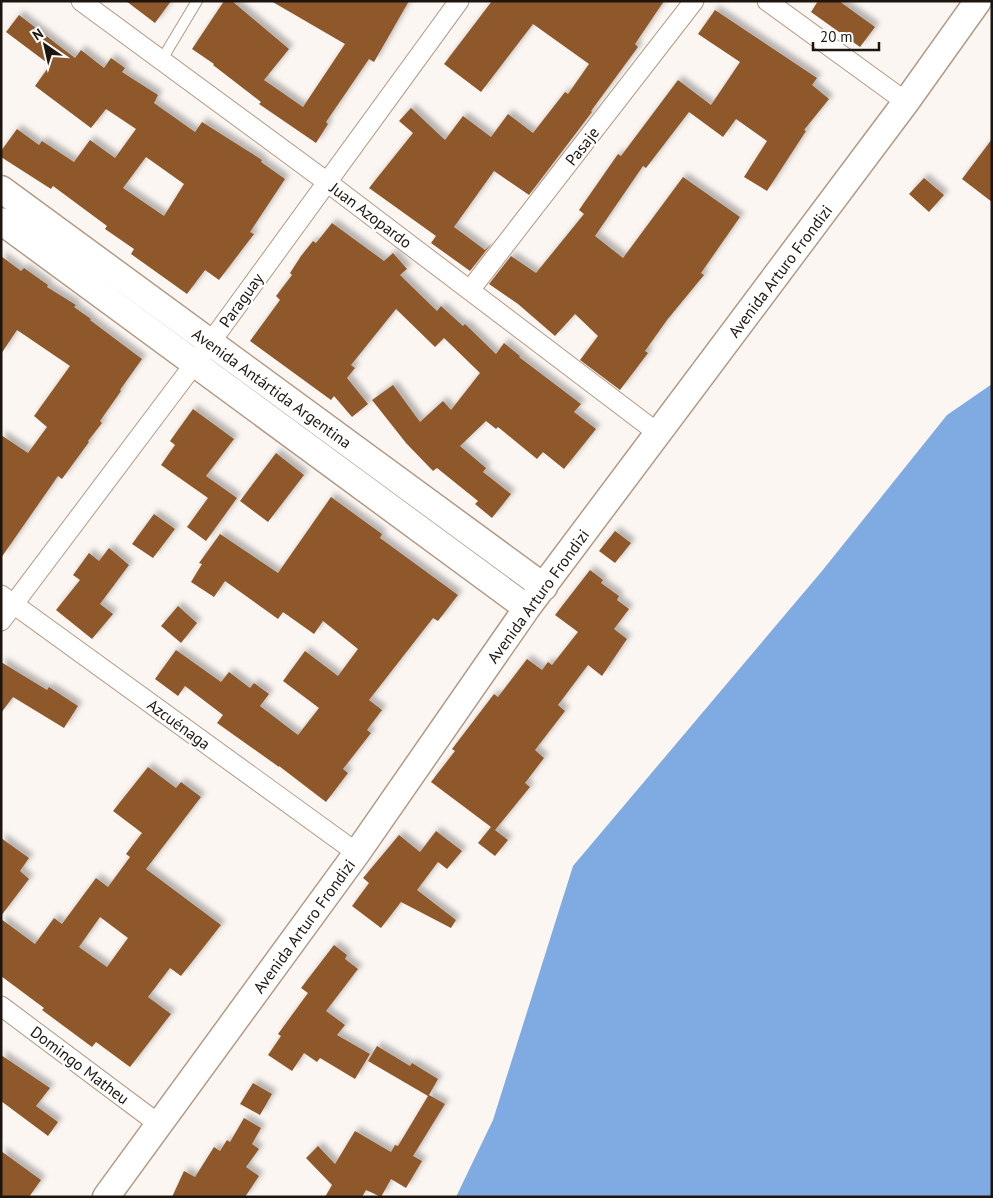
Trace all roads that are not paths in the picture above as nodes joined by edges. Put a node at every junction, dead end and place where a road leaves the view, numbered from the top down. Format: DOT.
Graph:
graph roads {
  1 [pos="80,1"];
  2 [pos="197,1"];
  3 [pos="459,1"];
  4 [pos="694,1"];
  5 [pos="766,1"];
  6 [pos="978,1"];
  7 [pos="161,61"];
  8 [pos="906,102"];
  9 [pos="327,182"];
  10 [pos="1,189"];
  11 [pos="1,221"];
  12 [pos="470,290"];
  13 [pos="203,353"];
  14 [pos="659,434"];
  15 [pos="544,587"];
  16 [pos="7,600"];
  17 [pos="528,608"];
  18 [pos="1,621"];
  19 [pos="357,853"];
  20 [pos="1,1006"];
  21 [pos="160,1125"];
  22 [pos="106,1197"];
  1 -- 7 [label="street, Juan Azopardo"];
  2 -- 7 [label="lane"];
  3 -- 9 [label="street, Paraguay"];
  4 -- 12 [label="street, Pasaje"];
  5 -- 8 [label="street"];
  6 -- 8 [label="main road, Avenida Arturo Frondizi"];
  7 -- 9 [label="street, Juan Azopardo"];
  8 -- 14 [label="main road, Avenida Arturo Frondizi"];
  9 -- 12 [label="street, Juan Azopardo"];
  9 -- 13 [label="street, Paraguay"];
  10 -- 13 [label="main road, Avenida Antártida Argentina"];
  11 -- 13 [label="main road, Avenida Antártida Argentina"];
  12 -- 14 [label="street, Juan Azopardo"];
  13 -- 15 [label="main road, Avenida Antártida Argentina"];
  13 -- 16 [label="street, Paraguay"];
  13 -- 17 [label="main road, Avenida Antártida Argentina"];
  14 -- 15 [label="main road, Avenida Arturo Frondizi"];
  15 -- 17 [label="main road, Avenida Arturo Frondizi"];
  16 -- 18 [label="street, Paraguay"];
  16 -- 19 [label="street, Azcuénaga"];
  17 -- 19 [label="main road, Avenida Arturo Frondizi"];
  19 -- 21 [label="main road, Avenida Arturo Frondizi"];
  20 -- 21 [label="street, Domingo Matheu"];
  21 -- 22 [label="main road, Avenida Arturo Frondizi"];
}
